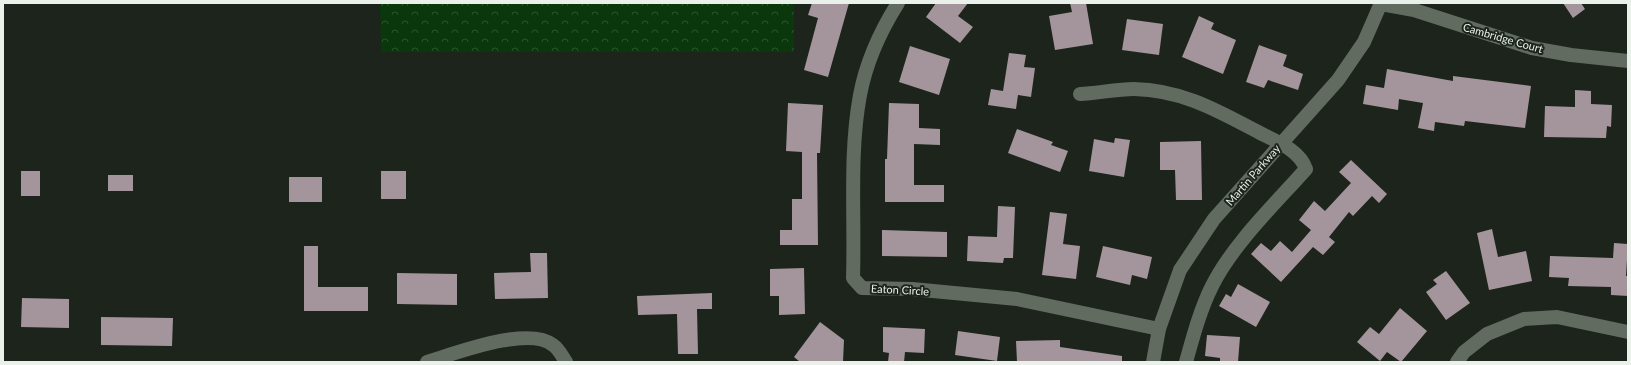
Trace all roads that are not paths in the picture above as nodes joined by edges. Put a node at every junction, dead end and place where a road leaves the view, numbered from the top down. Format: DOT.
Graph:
graph roads {
  1 [pos="898,3"];
  2 [pos="1381,3"];
  3 [pos="1628,61"];
  4 [pos="1080,94"];
  5 [pos="1281,143"];
  6 [pos="1159,329"];
  7 [pos="1628,332"];
  8 [pos="426,362"];
  9 [pos="566,362"];
  10 [pos="1153,362"];
  11 [pos="1186,362"];
  12 [pos="1457,362"];
  1 -- 6 [label="street, Eaton Circle"];
  2 -- 3 [label="street, Cambridge Court"];
  2 -- 5 [label="street, Martin Parkway"];
  4 -- 5 [label="street"];
  5 -- 6 [label="street, Martin Parkway"];
  5 -- 11 [label="street"];
  6 -- 10 [label="street, Martin Parkway"];
  7 -- 12 [label="street"];
  8 -- 9 [label="street"];
}
